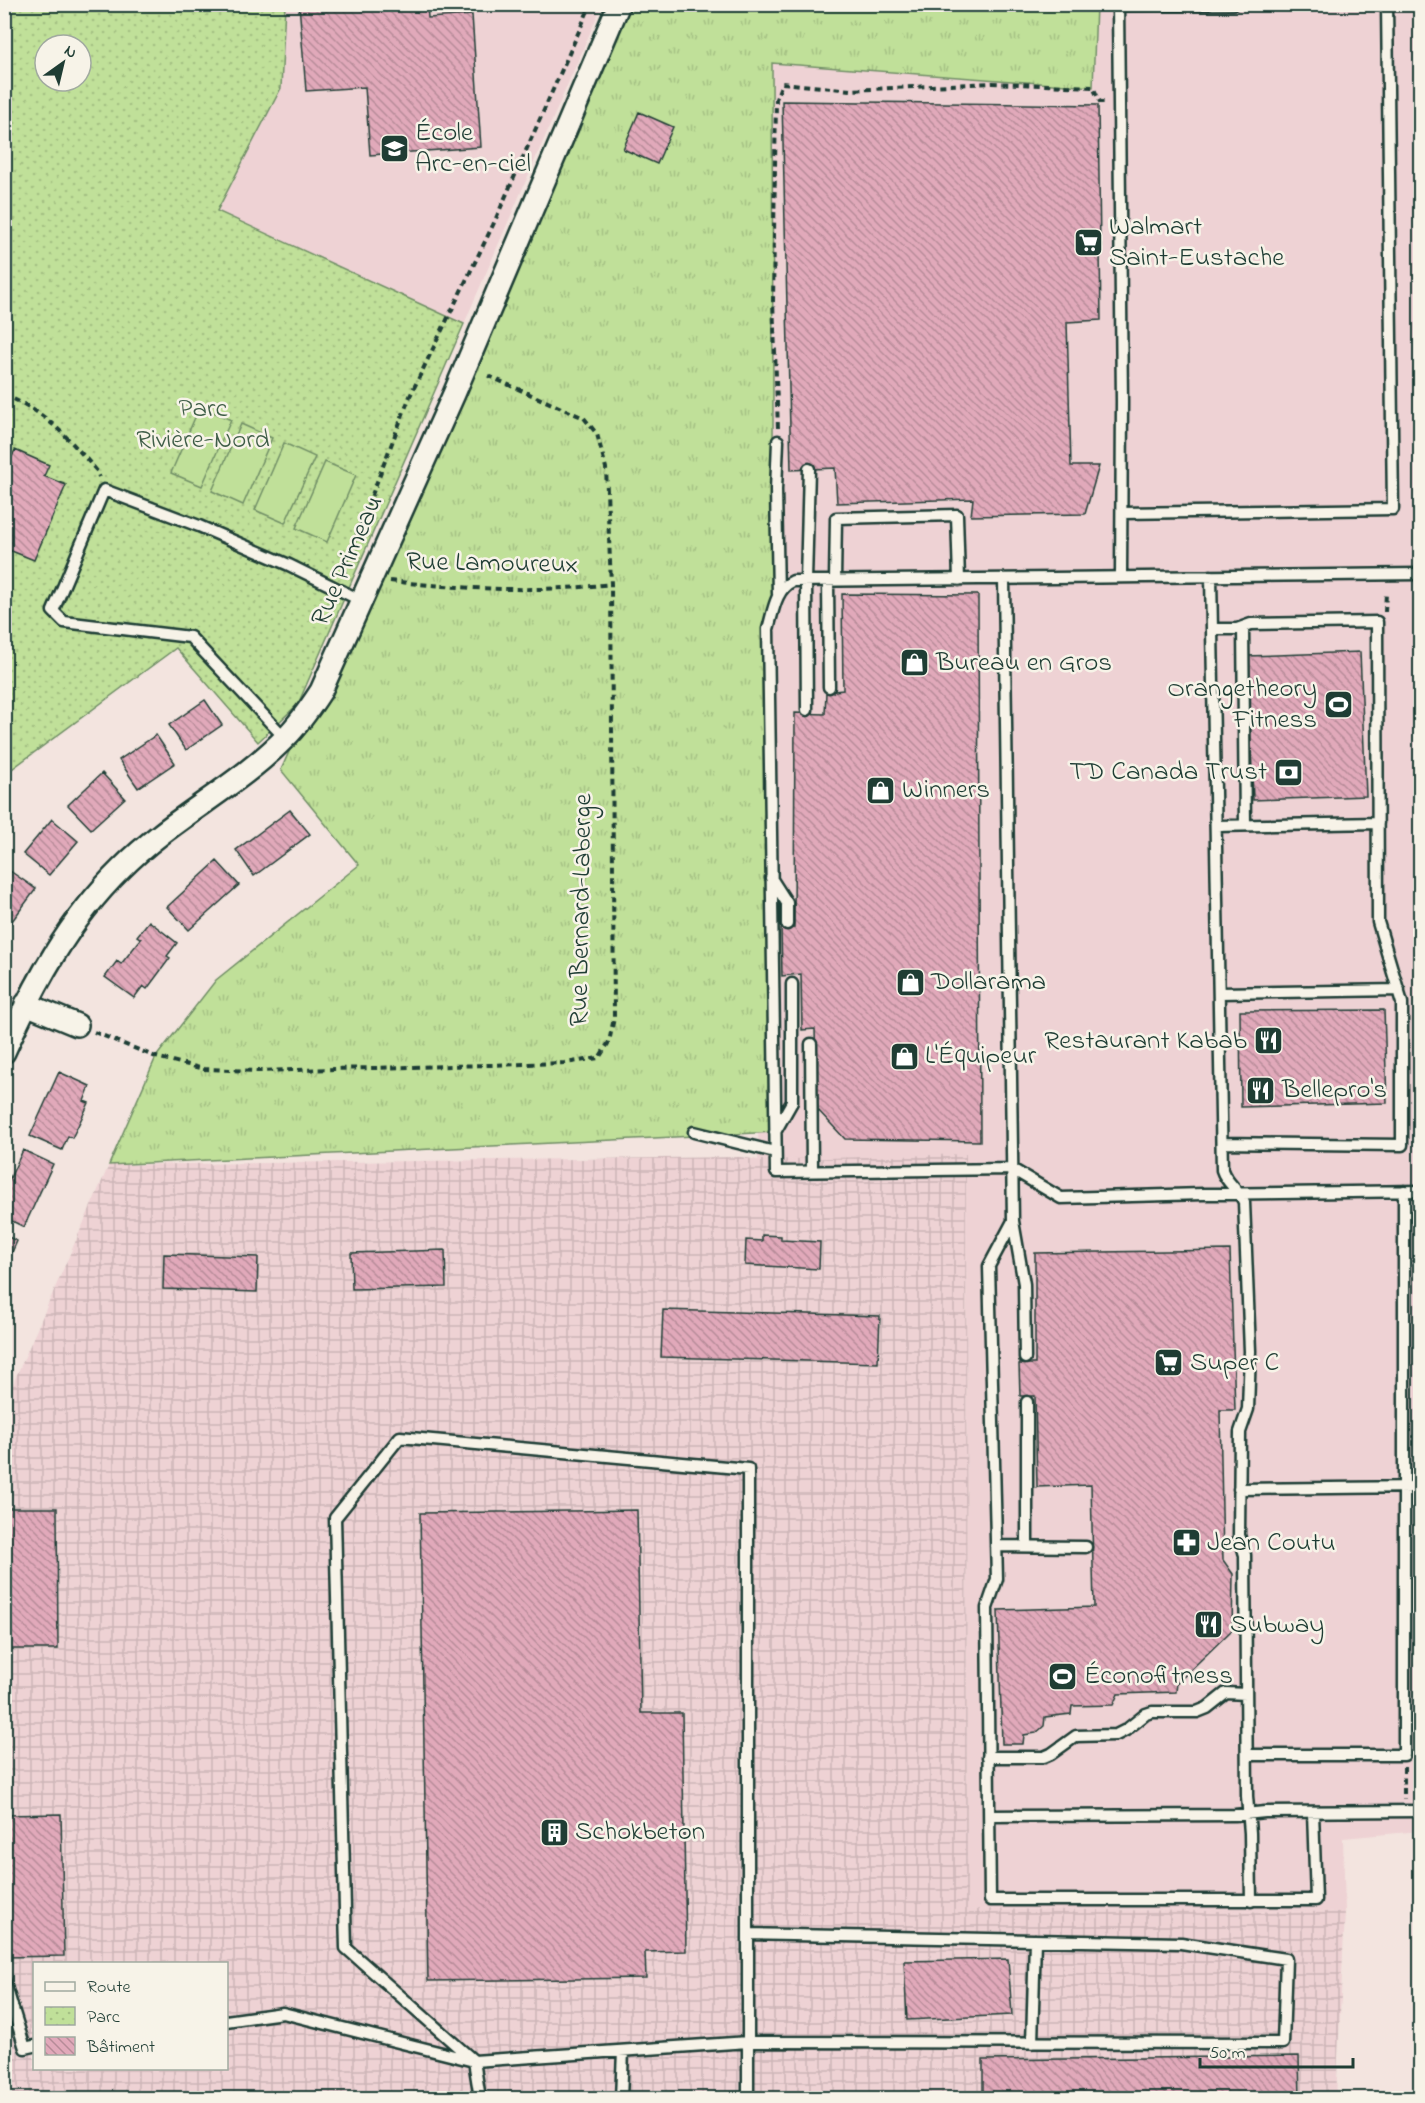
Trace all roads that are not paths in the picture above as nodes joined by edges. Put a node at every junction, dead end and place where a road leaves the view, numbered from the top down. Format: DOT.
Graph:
graph roads {
  1 [pos="619,4"];
  2 [pos="1233,4"];
  3 [pos="1387,4"];
  4 [pos="1118,5"];
  5 [pos="778,441"];
  6 [pos="809,469"];
  7 [pos="1122,513"];
  8 [pos="1420,574"];
  9 [pos="1211,576"];
  10 [pos="1121,577"];
  11 [pos="1004,579"];
  12 [pos="959,580"];
  13 [pos="806,581"];
  14 [pos="831,581"];
  15 [pos="778,595"];
  16 [pos="362,601"];
  17 [pos="1243,627"];
  18 [pos="1212,629"];
  19 [pos="829,687"];
  20 [pos="807,710"];
  21 [pos="285,738"];
  22 [pos="1378,823"];
  23 [pos="1245,825"];
  24 [pos="1216,826"];
  25 [pos="770,876"];
  26 [pos="787,924"];
  27 [pos="792,984"];
  28 [pos="1399,990"];
  29 [pos="1220,993"];
  30 [pos="26,1004"];
  31 [pos="76,1025"];
  32 [pos="811,1044"];
  33 [pos="4,1052"];
  34 [pos="694,1132"];
  35 [pos="775,1132"];
  36 [pos="1222,1143"];
  37 [pos="775,1152"];
  38 [pos="1012,1168"];
  39 [pos="812,1171"];
  40 [pos="1404,1191"];
  41 [pos="1420,1191"];
  42 [pos="1240,1193"];
  43 [pos="1013,1221"];
  44 [pos="1025,1358"];
  45 [pos="1027,1402"];
  46 [pos="1405,1487"];
  47 [pos="1420,1487"];
  48 [pos="1239,1489"];
  49 [pos="996,1546"];
  50 [pos="1027,1546"];
  51 [pos="1086,1547"];
  52 [pos="1246,1694"];
  53 [pos="1246,1755"];
  54 [pos="988,1757"];
  55 [pos="1420,1811"];
  56 [pos="1313,1812"];
  57 [pos="1248,1814"];
  58 [pos="990,1816"];
  59 [pos="1251,1901"];
  60 [pos="748,1934"];
  61 [pos="1035,1940"];
  62 [pos="4,1980"];
  63 [pos="228,2021"];
  64 [pos="748,2042"];
  65 [pos="1032,2043"];
  66 [pos="33,2046"];
  67 [pos="623,2051"];
  68 [pos="474,2061"];
  69 [pos="480,2098"];
  70 [pos="621,2098"];
  71 [pos="748,2098"];
  1 -- 16 [label="street, Rue Primeau"];
  2 -- 4 [label="lane"];
  3 -- 7 [label="lane"];
  4 -- 7 [label="lane"];
  5 -- 15 [label="lane"];
  6 -- 13 [label="lane"];
  7 -- 10 [label="lane"];
  8 -- 9 [label="lane"];
  9 -- 10 [label="lane"];
  9 -- 18 [label="lane"];
  10 -- 11 [label="lane"];
  11 -- 12 [label="lane"];
  11 -- 38 [label="lane"];
  12 -- 14 [label="lane"];
  12 -- 14 [label="lane"];
  13 -- 14 [label="lane"];
  13 -- 15 [label="lane"];
  13 -- 20 [label="lane"];
  14 -- 19 [label="lane"];
  15 -- 25 [label="lane"];
  16 -- 21 [label="street, Rue Primeau"];
  16 -- 21 [label="lane"];
  17 -- 18 [label="lane"];
  17 -- 22 [label="lane"];
  17 -- 23 [label="lane"];
  18 -- 24 [label="lane"];
  21 -- 30 [label="street, Rue Primeau"];
  22 -- 23 [label="lane"];
  22 -- 28 [label="lane"];
  23 -- 24 [label="lane"];
  24 -- 29 [label="lane"];
  25 -- 26 [label="lane"];
  25 -- 35 [label="lane"];
  27 -- 35 [label="lane"];
  28 -- 29 [label="lane"];
  28 -- 36 [label="lane"];
  29 -- 36 [label="lane"];
  30 -- 31 [label="street"];
  30 -- 33 [label="street, Rue Primeau"];
  32 -- 39 [label="lane"];
  34 -- 37 [label="lane"];
  35 -- 37 [label="lane"];
  36 -- 42 [label="lane"];
  37 -- 39 [label="lane"];
  38 -- 39 [label="lane"];
  38 -- 42 [label="lane"];
  38 -- 43 [label="lane"];
  40 -- 41 [label="lane"];
  40 -- 42 [label="lane"];
  40 -- 46 [label="lane"];
  42 -- 48 [label="lane"];
  43 -- 44 [label="lane"];
  43 -- 49 [label="lane"];
  45 -- 50 [label="lane"];
  46 -- 47 [label="lane"];
  46 -- 48 [label="lane"];
  46 -- 53 [label="lane"];
  48 -- 52 [label="lane"];
  49 -- 50 [label="lane"];
  49 -- 54 [label="lane"];
  50 -- 51 [label="lane"];
  52 -- 53 [label="lane"];
  52 -- 54 [label="lane"];
  53 -- 57 [label="lane"];
  54 -- 58 [label="lane"];
  55 -- 56 [label="lane"];
  56 -- 57 [label="lane"];
  56 -- 59 [label="lane"];
  57 -- 58 [label="lane"];
  57 -- 59 [label="lane"];
  58 -- 59 [label="lane"];
  60 -- 61 [label="lane"];
  60 -- 64 [label="lane"];
  60 -- 68 [label="lane"];
  61 -- 65 [label="lane"];
  61 -- 65 [label="lane"];
  62 -- 66 [label="lane"];
  63 -- 68 [label="lane"];
  64 -- 65 [label="lane"];
  64 -- 67 [label="lane"];
  64 -- 71 [label="lane"];
  67 -- 68 [label="lane"];
  67 -- 70 [label="lane"];
  68 -- 69 [label="lane"];
}
